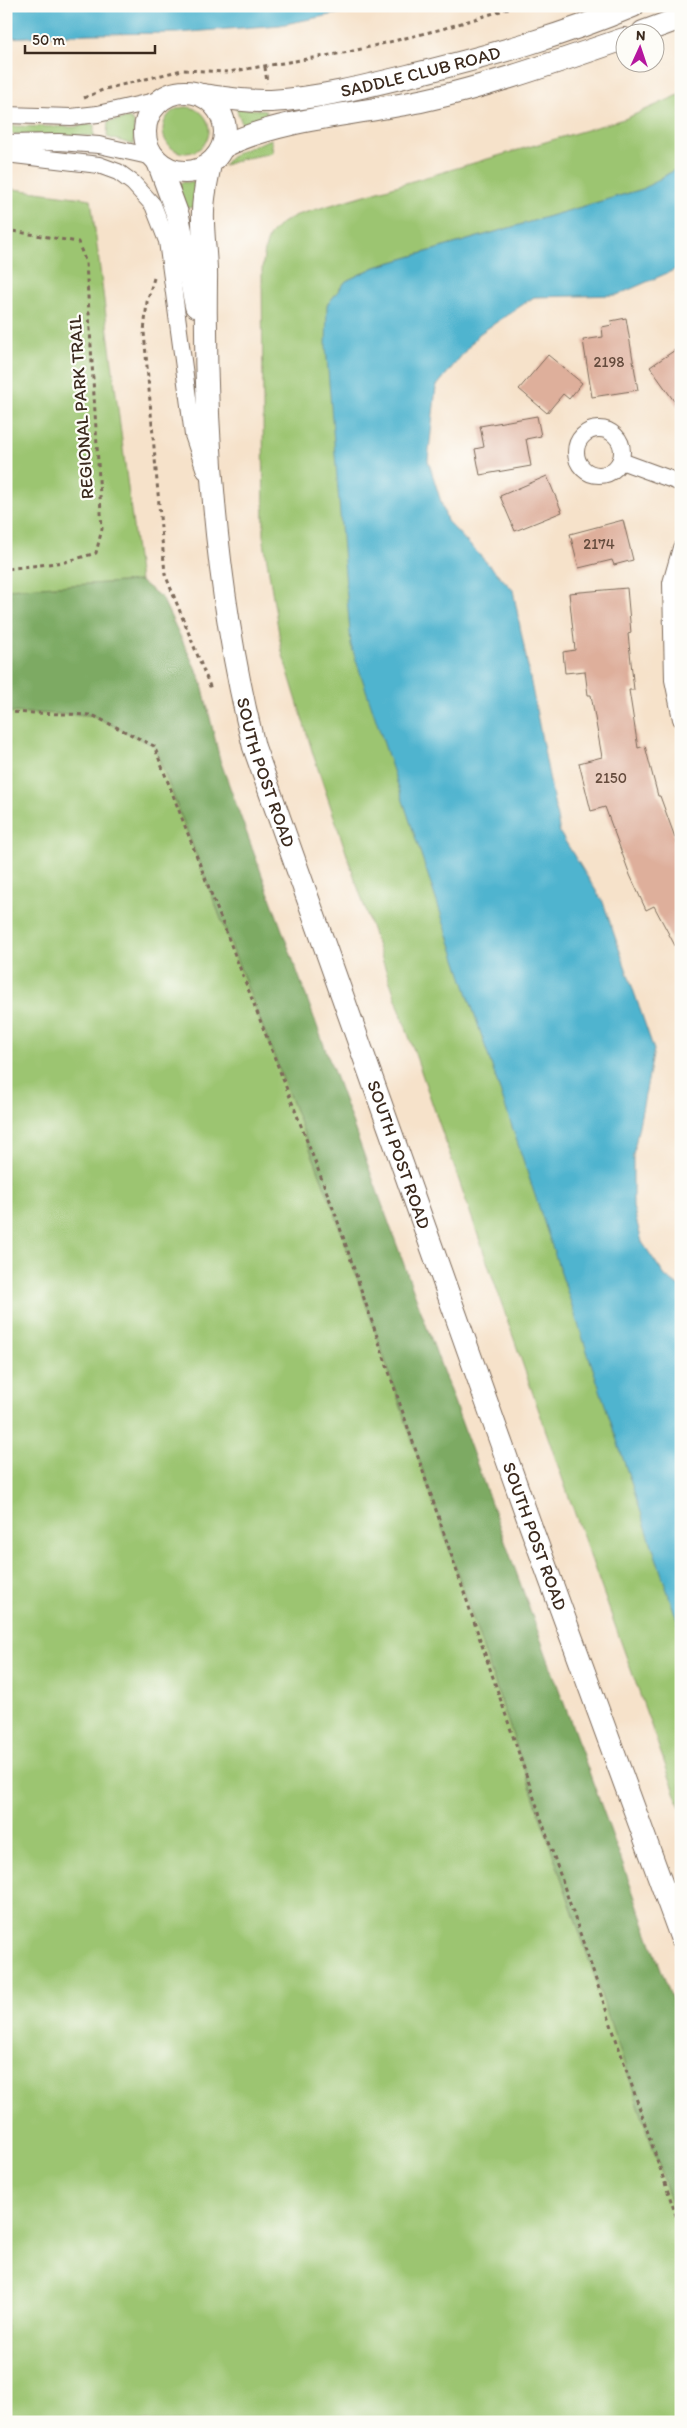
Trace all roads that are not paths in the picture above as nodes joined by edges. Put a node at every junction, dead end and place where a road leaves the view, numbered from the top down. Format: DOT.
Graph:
graph roads {
  1 [pos="633,6"];
  2 [pos="681,18"];
  3 [pos="664,24"];
  4 [pos="614,42"];
  5 [pos="202,95"];
  6 [pos="159,100"];
  7 [pos="6,115"];
  8 [pos="6,143"];
  9 [pos="6,154"];
  10 [pos="216,156"];
  11 [pos="155,160"];
  12 [pos="205,352"];
  13 [pos="621,461"];
  14 [pos="681,483"];
  15 [pos="212,493"];
  16 [pos="681,548"];
  17 [pos="681,718"];
  18 [pos="681,1937"];
  1 -- 5 [label="street, SADDLE CLUB ROAD"];
  2 -- 3 [label="street"];
  4 -- 10 [label="street, SADDLE CLUB ROAD"];
  5 -- 6 [label="street"];
  5 -- 10 [label="street"];
  6 -- 7 [label="street"];
  6 -- 11 [label="street"];
  8 -- 11 [label="street"];
  9 -- 15 [label="street"];
  10 -- 11 [label="street"];
  10 -- 12 [label="street, SOUTH POST ROAD"];
  11 -- 12 [label="street, SOUTH POST ROAD"];
  12 -- 15 [label="street, SOUTH POST ROAD"];
  13 -- 14 [label="street"];
  15 -- 18 [label="street, SOUTH POST ROAD"];
  16 -- 17 [label="street"];
}
